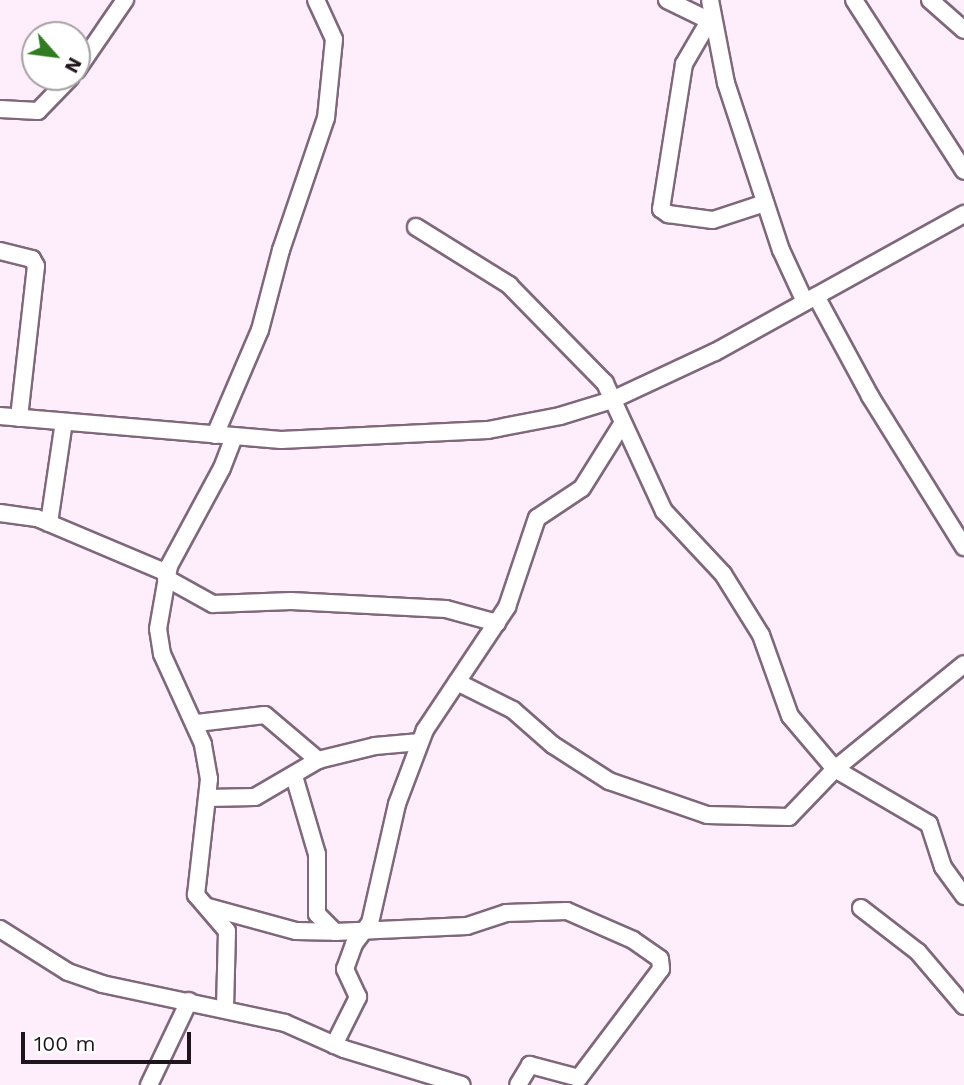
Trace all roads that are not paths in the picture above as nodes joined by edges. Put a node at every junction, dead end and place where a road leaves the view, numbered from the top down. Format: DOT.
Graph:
graph roads {
  1 [pos="125,0"];
  2 [pos="316,0"];
  3 [pos="667,0"];
  4 [pos="854,0"];
  5 [pos="930,0"];
  6 [pos="710,12"];
  7 [pos="964,30"];
  8 [pos="91,50"];
  9 [pos="57,91"];
  10 [pos="0,109"];
  11 [pos="964,171"];
  12 [pos="765,202"];
  13 [pos="964,214"];
  14 [pos="416,228"];
  15 [pos="0,251"];
  16 [pos="811,299"];
  17 [pos="612,400"];
  18 [pos="0,416"];
  19 [pos="19,418"];
  20 [pos="64,422"];
  21 [pos="622,424"];
  22 [pos="215,435"];
  23 [pos="234,436"];
  24 [pos="0,513"];
  25 [pos="49,523"];
  26 [pos="964,547"];
  27 [pos="166,575"];
  28 [pos="497,623"];
  29 [pos="964,664"];
  30 [pos="457,682"];
  31 [pos="197,723"];
  32 [pos="421,742"];
  33 [pos="318,760"];
  34 [pos="835,769"];
  35 [pos="294,776"];
  36 [pos="207,798"];
  37 [pos="964,896"];
  38 [pos="205,906"];
  39 [pos="860,908"];
  40 [pos="317,914"];
  41 [pos="0,929"];
  42 [pos="296,931"];
  43 [pos="367,931"];
  44 [pos="335,932"];
  45 [pos="189,1001"];
  46 [pos="964,1006"];
  47 [pos="225,1008"];
  48 [pos="334,1045"];
  49 [pos="149,1085"];
  50 [pos="462,1085"];
  51 [pos="517,1085"];
  1 -- 8 [label="street"];
  2 -- 22 [label="street"];
  3 -- 6 [label="street"];
  4 -- 11 [label="street"];
  5 -- 7 [label="street"];
  6 -- 12 [label="street"];
  6 -- 12 [label="street"];
  9 -- 10 [label="street"];
  12 -- 16 [label="street"];
  13 -- 16 [label="street"];
  14 -- 17 [label="street"];
  15 -- 19 [label="street"];
  16 -- 17 [label="street"];
  16 -- 26 [label="street"];
  17 -- 21 [label="street"];
  17 -- 23 [label="street"];
  18 -- 19 [label="street"];
  19 -- 20 [label="street"];
  20 -- 22 [label="street"];
  20 -- 25 [label="street"];
  21 -- 28 [label="street"];
  21 -- 34 [label="street"];
  22 -- 23 [label="street"];
  23 -- 27 [label="street"];
  24 -- 25 [label="street"];
  25 -- 27 [label="street"];
  27 -- 28 [label="street"];
  27 -- 31 [label="street"];
  28 -- 30 [label="street"];
  29 -- 34 [label="street"];
  30 -- 32 [label="street"];
  30 -- 34 [label="street"];
  31 -- 33 [label="street"];
  31 -- 36 [label="street"];
  32 -- 33 [label="street"];
  32 -- 43 [label="street"];
  33 -- 35 [label="street"];
  34 -- 37 [label="street"];
  35 -- 36 [label="street"];
  35 -- 40 [label="street"];
  36 -- 38 [label="street"];
  38 -- 42 [label="street"];
  38 -- 47 [label="street"];
  39 -- 46 [label="street"];
  40 -- 42 [label="street"];
  40 -- 44 [label="street"];
  41 -- 45 [label="street"];
  42 -- 44 [label="street"];
  43 -- 44 [label="street"];
  43 -- 48 [label="street"];
  43 -- 51 [label="street"];
  45 -- 47 [label="street"];
  45 -- 49 [label="street"];
  47 -- 48 [label="street"];
  48 -- 50 [label="street"];
}
